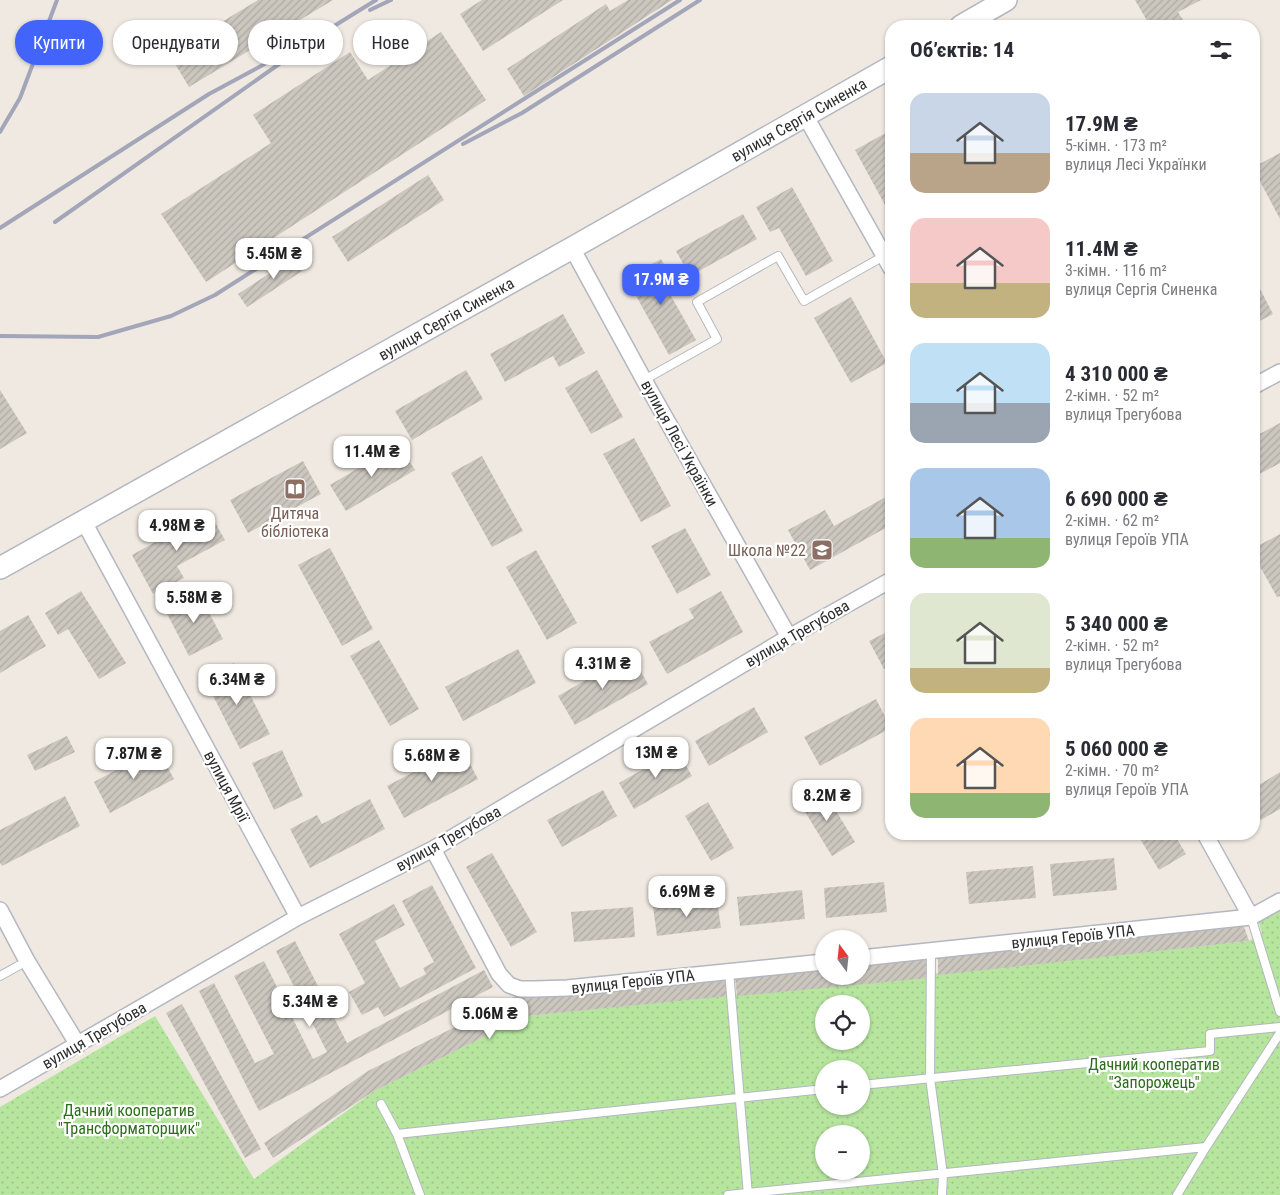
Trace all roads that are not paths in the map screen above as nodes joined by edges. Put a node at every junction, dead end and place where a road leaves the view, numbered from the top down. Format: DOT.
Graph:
graph roads {
  1 [pos="1006,0"];
  2 [pos="971,20"];
  3 [pos="885,71"];
  4 [pos="806,117"];
  5 [pos="572,248"];
  6 [pos="885,257"];
  7 [pos="885,263"];
  8 [pos="1280,372"];
  9 [pos="644,380"];
  10 [pos="1260,383"];
  11 [pos="84,522"];
  12 [pos="0,568"];
  13 [pos="885,583"];
  14 [pos="789,637"];
  15 [pos="1208,840"];
  16 [pos="433,848"];
  17 [pos="1280,901"];
  18 [pos="0,910"];
  19 [pos="298,917"];
  20 [pos="1251,917"];
  21 [pos="931,951"];
  22 [pos="870,957"];
  23 [pos="28,961"];
  24 [pos="815,963"];
  25 [pos="729,971"];
  26 [pos="0,976"];
  27 [pos="1280,1012"];
  28 [pos="1280,1027"];
  29 [pos="1280,1033"];
  30 [pos="78,1045"];
  31 [pos="930,1078"];
  32 [pos="870,1084"];
  33 [pos="0,1089"];
  34 [pos="815,1090"];
  35 [pos="739,1098"];
  36 [pos="381,1104"];
  37 [pos="397,1134"];
  38 [pos="1206,1147"];
  39 [pos="943,1174"];
  40 [pos="748,1194"];
  41 [pos="420,1195"];
  42 [pos="728,1195"];
  43 [pos="942,1195"];
  44 [pos="1177,1195"];
  1 -- 2 [label="street"];
  3 -- 4 [label="street, вулиця Сергія Синенка"];
  4 -- 5 [label="street, вулиця Сергія Синенка"];
  4 -- 6 [label="street"];
  5 -- 9 [label="street, вулиця Лесі Українки"];
  5 -- 11 [label="street, вулиця Сергія Синенка"];
  7 -- 9 [label="lane"];
  8 -- 10 [label="street"];
  9 -- 14 [label="street, вулиця Лесі Українки"];
  11 -- 12 [label="street, вулиця Сергія Синенка"];
  11 -- 19 [label="street, вулиця Мрії"];
  13 -- 14 [label="street, вулиця Трегубова"];
  14 -- 16 [label="street, вулиця Трегубова"];
  15 -- 20 [label="street"];
  16 -- 19 [label="street, вулиця Трегубова"];
  16 -- 25 [label="street, вулиця Героїв УПА"];
  17 -- 20 [label="street, вулиця Героїв УПА"];
  18 -- 23 [label="street"];
  19 -- 30 [label="street, вулиця Трегубова"];
  20 -- 21 [label="street, вулиця Героїв УПА"];
  20 -- 27 [label="lane"];
  21 -- 22 [label="street, вулиця Героїв УПА"];
  21 -- 31 [label="lane"];
  23 -- 26 [label="lane"];
  23 -- 30 [label="street"];
  24 -- 25 [label="street, вулиця Героїв УПА"];
  25 -- 35 [label="lane"];
  28 -- 31 [label="lane"];
  29 -- 38 [label="lane"];
  30 -- 33 [label="street, вулиця Трегубова"];
  31 -- 32 [label="lane"];
  31 -- 39 [label="lane"];
  34 -- 35 [label="lane"];
  35 -- 37 [label="lane"];
  35 -- 40 [label="lane"];
  36 -- 37 [label="lane"];
  37 -- 41 [label="lane"];
  38 -- 39 [label="lane"];
  38 -- 44 [label="lane"];
  39 -- 40 [label="lane"];
  39 -- 43 [label="lane"];
  40 -- 42 [label="lane"];
}
